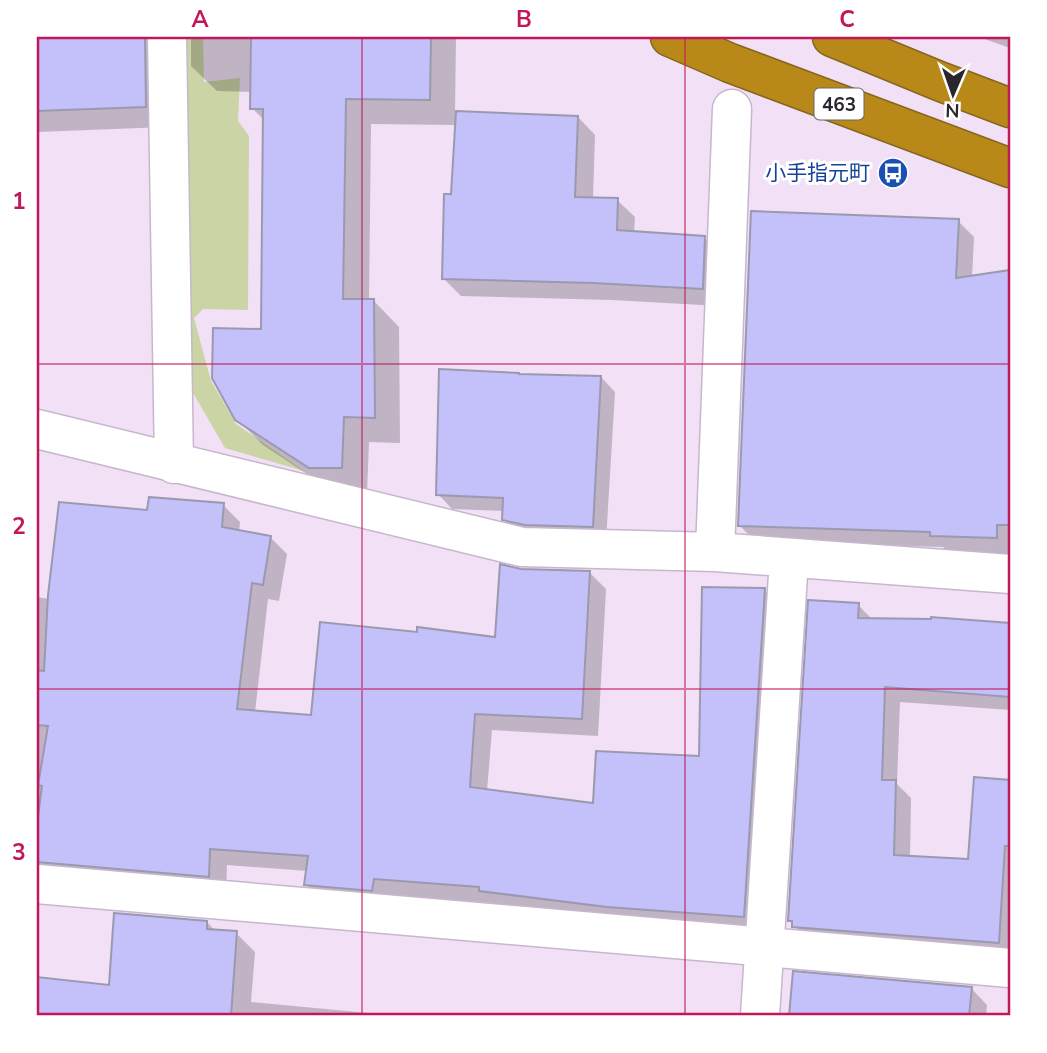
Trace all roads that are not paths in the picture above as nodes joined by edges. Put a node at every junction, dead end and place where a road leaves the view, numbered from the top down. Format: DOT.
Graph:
graph roads {
  1 [pos="167,37"];
  2 [pos="670,37"];
  3 [pos="832,37"];
  4 [pos="1010,108"];
  5 [pos="732,110"];
  6 [pos="1010,168"];
  7 [pos="37,429"];
  8 [pos="174,464"];
  9 [pos="715,552"];
  10 [pos="789,559"];
  11 [pos="1010,574"];
  12 [pos="37,884"];
  13 [pos="764,947"];
  14 [pos="1010,968"];
  15 [pos="760,1016"];
  1 -- 8 [label="street"];
  2 -- 6 [label="highway, 463"];
  3 -- 4 [label="highway"];
  5 -- 9 [label="street"];
  7 -- 8 [label="street"];
  8 -- 9 [label="street"];
  9 -- 10 [label="street"];
  10 -- 11 [label="street"];
  10 -- 13 [label="street"];
  12 -- 13 [label="street"];
  13 -- 14 [label="street"];
  13 -- 15 [label="street"];
}
